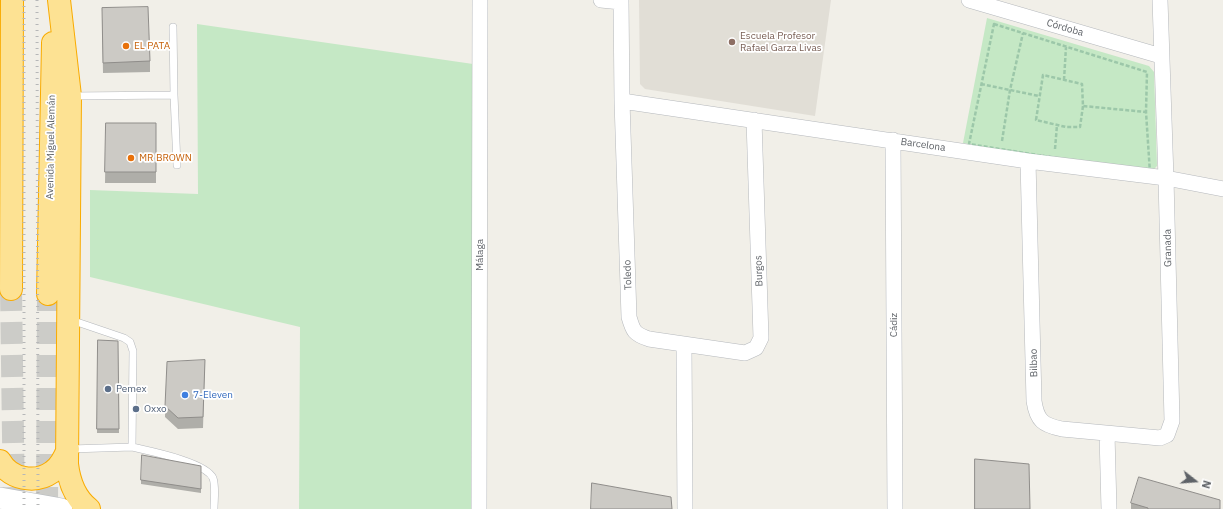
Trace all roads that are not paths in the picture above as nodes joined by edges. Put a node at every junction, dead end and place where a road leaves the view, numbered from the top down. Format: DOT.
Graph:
graph roads {
  1 [pos="6,0"];
  2 [pos="12,0"];
  3 [pos="53,0"];
  4 [pos="59,0"];
  5 [pos="480,0"];
  6 [pos="601,0"];
  7 [pos="969,0"];
  8 [pos="1160,0"];
  9 [pos="621,1"];
  10 [pos="0,6"];
  11 [pos="173,27"];
  12 [pos="1161,56"];
  13 [pos="174,95"];
  14 [pos="70,96"];
  15 [pos="622,101"];
  16 [pos="754,120"];
  17 [pos="893,140"];
  18 [pos="1028,160"];
  19 [pos="177,165"];
  20 [pos="1166,178"];
  21 [pos="1223,189"];
  22 [pos="11,289"];
  23 [pos="48,294"];
  24 [pos="69,319"];
  25 [pos="684,344"];
  26 [pos="1107,434"];
  27 [pos="132,447"];
  28 [pos="68,450"];
  29 [pos="0,461"];
  30 [pos="0,498"];
  31 [pos="62,509"];
  32 [pos="89,509"];
  33 [pos="214,509"];
  34 [pos="479,509"];
  35 [pos="685,509"];
  36 [pos="894,509"];
  37 [pos="1109,509"];
  1 -- 10 [label="highway"];
  2 -- 22 [label="highway"];
  3 -- 23 [label="highway, Avenida Miguel Alemán"];
  4 -- 14 [label="highway"];
  5 -- 34 [label="street, Málaga"];
  6 -- 9 [label="street"];
  7 -- 12 [label="street, Córdoba"];
  8 -- 12 [label="street, Granada"];
  9 -- 15 [label="street, Toledo"];
  11 -- 13 [label="lane"];
  12 -- 20 [label="street, Granada"];
  13 -- 14 [label="lane"];
  13 -- 19 [label="lane"];
  14 -- 24 [label="highway"];
  15 -- 16 [label="street, Barcelona"];
  15 -- 25 [label="street, Toledo"];
  16 -- 17 [label="street, Barcelona"];
  16 -- 25 [label="street, Burgos"];
  17 -- 18 [label="street, Barcelona"];
  17 -- 36 [label="street, Cádiz"];
  18 -- 20 [label="street, Barcelona"];
  18 -- 26 [label="street, Bilbao"];
  20 -- 21 [label="street, Barcelona"];
  20 -- 26 [label="street, Granada"];
  24 -- 27 [label="lane"];
  24 -- 28 [label="highway"];
  25 -- 35 [label="street"];
  26 -- 37 [label="street"];
  27 -- 28 [label="lane"];
  27 -- 33 [label="lane"];
  28 -- 29 [label="highway"];
  28 -- 32 [label="highway"];
  30 -- 31 [label="main road"];
}
